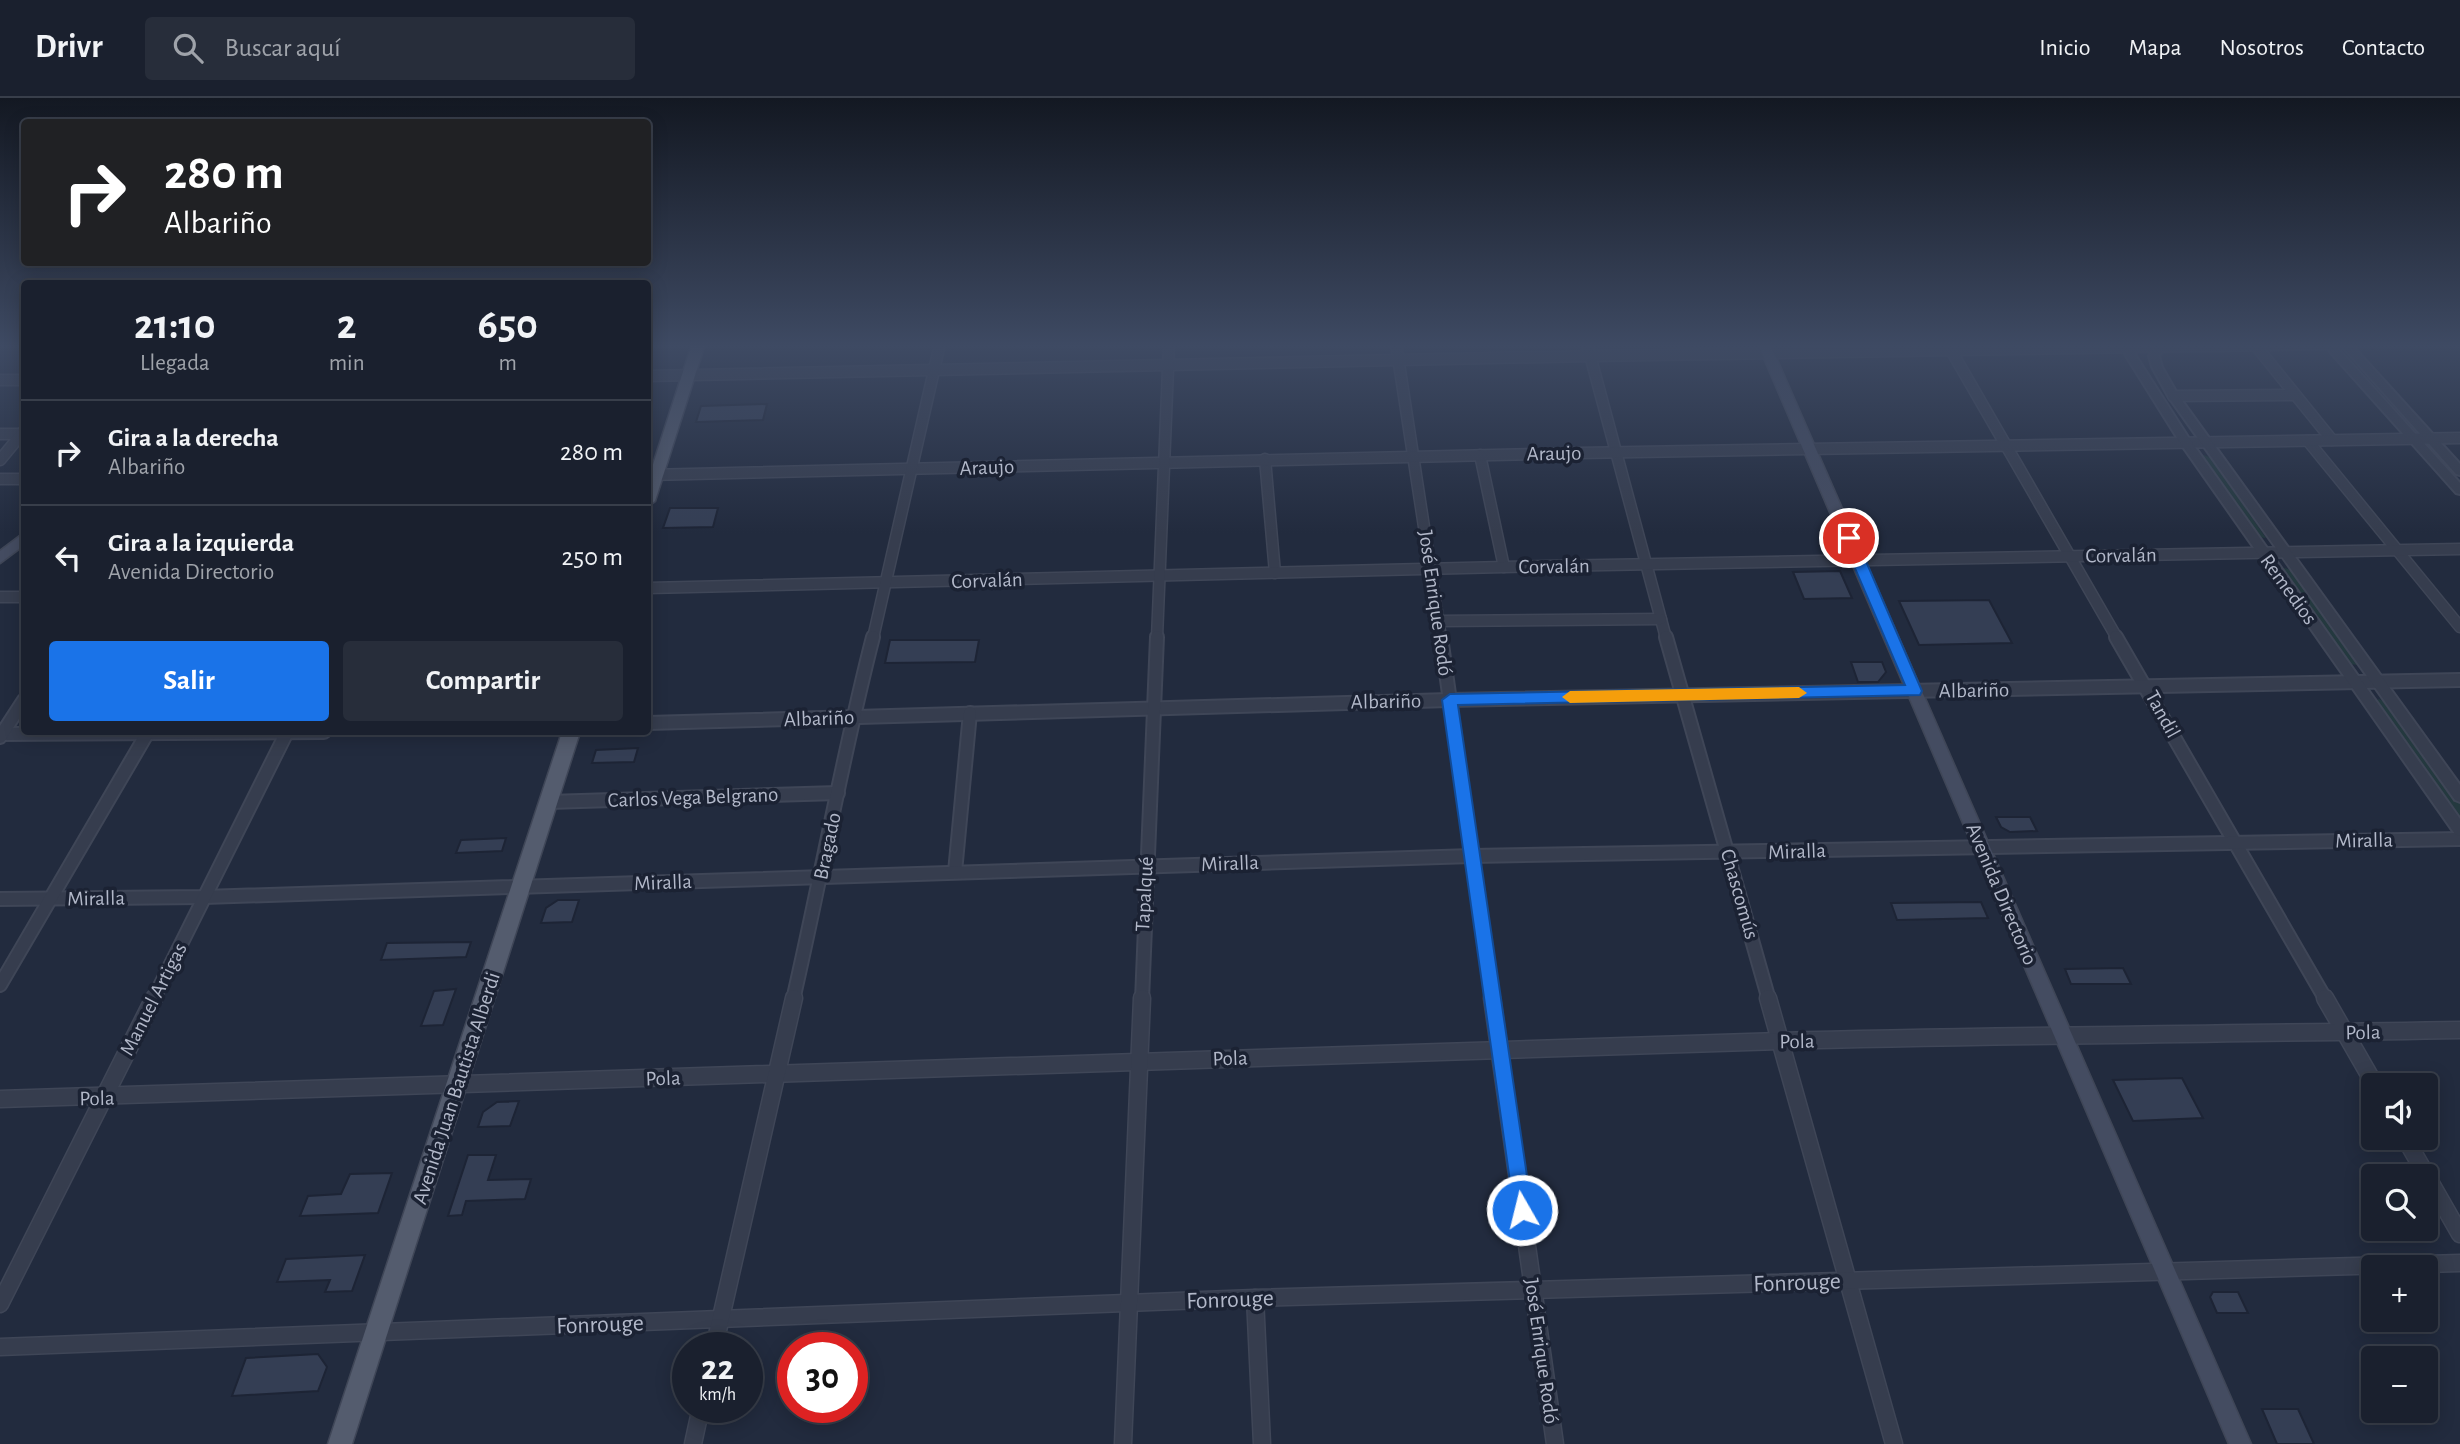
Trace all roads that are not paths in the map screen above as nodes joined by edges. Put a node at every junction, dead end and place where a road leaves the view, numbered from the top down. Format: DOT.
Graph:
graph roads {
  1 [pos="677,407"];
  2 [pos="926,407"];
  3 [pos="1166,407"];
  4 [pos="1406,407"];
  5 [pos="1604,407"];
  6 [pos="1791,407"];
  7 [pos="1984,407"];
  8 [pos="2163,407"];
  9 [pos="2180,407"];
  10 [pos="2305,407"];
  11 [pos="2385,407"];
  12 [pos="2402,407"];
  13 [pos="21,432"];
  14 [pos="0,434"];
  15 [pos="21,434"];
  16 [pos="2460,438"];
  17 [pos="2414,439"];
  18 [pos="2431,439"];
  19 [pos="2332,440"];
  20 [pos="2308,441"];
  21 [pos="2185,442"];
  22 [pos="2204,442"];
  23 [pos="2006,446"];
  24 [pos="1810,449"];
  25 [pos="1616,452"];
  26 [pos="1480,455"];
  27 [pos="1414,457"];
  28 [pos="0,460"];
  29 [pos="1265,460"];
  30 [pos="1164,462"];
  31 [pos="912,469"];
  32 [pos="2460,471"];
  33 [pos="652,475"];
  34 [pos="0,479"];
  35 [pos="21,479"];
  36 [pos="2460,491"];
  37 [pos="21,540"];
  38 [pos="2460,550"];
  39 [pos="2397,551"];
  40 [pos="2283,553"];
  41 [pos="2264,554"];
  42 [pos="2070,556"];
  43 [pos="0,558"];
  44 [pos="1859,561"];
  45 [pos="1646,564"];
  46 [pos="1504,567"];
  47 [pos="1431,569"];
  48 [pos="1275,573"];
  49 [pos="1159,576"];
  50 [pos="887,583"];
  51 [pos="651,588"];
  52 [pos="0,597"];
  53 [pos="21,597"];
  54 [pos="1661,619"];
  55 [pos="1438,621"];
  56 [pos="2460,627"];
  57 [pos="2460,680"];
  58 [pos="2377,682"];
  59 [pos="2357,683"];
  60 [pos="2148,687"];
  61 [pos="1915,691"];
  62 [pos="1683,694"];
  63 [pos="1450,700"];
  64 [pos="21,705"];
  65 [pos="1154,707"];
  66 [pos="970,713"];
  67 [pos="852,717"];
  68 [pos="651,723"];
  69 [pos="1,735"];
  70 [pos="21,735"];
  71 [pos="145,735"];
  72 [pos="285,735"];
  73 [pos="570,735"];
  74 [pos="838,793"];
  75 [pos="2460,796"];
  76 [pos="549,802"];
  77 [pos="2460,830"];
  78 [pos="2460,839"];
  79 [pos="2235,841"];
  80 [pos="1982,846"];
  81 [pos="1728,853"];
  82 [pos="1472,856"];
  83 [pos="1145,866"];
  84 [pos="954,872"];
  85 [pos="821,877"];
  86 [pos="520,887"];
  87 [pos="204,897"];
  88 [pos="50,898"];
  89 [pos="0,899"];
  90 [pos="0,985"];
  91 [pos="2460,1030"];
  92 [pos="2345,1032"];
  93 [pos="2063,1036"];
  94 [pos="1782,1041"];
  95 [pos="1499,1050"];
  96 [pos="1137,1061"];
  97 [pos="776,1073"];
  98 [pos="2368,1073"];
  99 [pos="456,1087"];
  100 [pos="104,1098"];
  101 [pos="0,1099"];
  102 [pos="2412,1150"];
  103 [pos="2460,1234"];
  104 [pos="2460,1263"];
  105 [pos="2166,1271"];
  106 [pos="1846,1280"];
  107 [pos="1533,1290"];
  108 [pos="1255,1298"];
  109 [pos="1128,1303"];
  110 [pos="0,1304"];
  111 [pos="720,1320"];
  112 [pos="377,1332"];
  113 [pos="717,1332"];
  114 [pos="0,1347"];
  115 [pos="698,1423"];
  116 [pos="340,1444"];
  117 [pos="693,1444"];
  118 [pos="1123,1444"];
  119 [pos="1262,1444"];
  120 [pos="1555,1444"];
  121 [pos="1894,1444"];
  122 [pos="2240,1444"];
  1 -- 33 [label="main road"];
  2 -- 31 [label="street, Bragado"];
  3 -- 30 [label="street, Tapalqué"];
  4 -- 27 [label="street, José Enrique Rodó"];
  5 -- 25 [label="street, Chascomús"];
  6 -- 24 [label="main road, Avenida Directorio"];
  7 -- 23 [label="street, Tandil"];
  8 -- 21 [label="street, Remedios"];
  9 -- 22 [label="street, Remedios"];
  10 -- 19 [label="street"];
  11 -- 17 [label="street"];
  12 -- 18 [label="street"];
  13 -- 14 [label="street"];
  15 -- 28 [label="street"];
  16 -- 18 [label="street, Araujo"];
  17 -- 18 [label="street, Araujo"];
  17 -- 19 [label="street, Araujo"];
  17 -- 36 [label="street"];
  18 -- 32 [label="street"];
  19 -- 20 [label="street, Araujo"];
  20 -- 22 [label="street, Araujo"];
  20 -- 39 [label="street"];
  21 -- 22 [label="street, Araujo"];
  21 -- 23 [label="street, Araujo"];
  21 -- 41 [label="street, Remedios"];
  22 -- 40 [label="street, Remedios"];
  23 -- 24 [label="street, Araujo"];
  23 -- 42 [label="street, Tandil"];
  24 -- 25 [label="street, Araujo"];
  24 -- 44 [label="main road, Avenida Directorio"];
  25 -- 26 [label="street, Araujo"];
  25 -- 45 [label="street, Chascomús"];
  26 -- 27 [label="street, Araujo"];
  26 -- 46 [label="street"];
  27 -- 29 [label="street, Araujo"];
  27 -- 47 [label="street, José Enrique Rodó"];
  29 -- 30 [label="street, Araujo"];
  29 -- 48 [label="street"];
  30 -- 31 [label="street, Araujo"];
  30 -- 49 [label="street, Tapalqué"];
  31 -- 33 [label="street, Araujo"];
  31 -- 50 [label="street, Bragado"];
  34 -- 35 [label="street"];
  37 -- 43 [label="main road"];
  38 -- 39 [label="street, Corvalán"];
  39 -- 40 [label="street, Corvalán"];
  39 -- 56 [label="street"];
  40 -- 41 [label="street, Corvalán"];
  40 -- 58 [label="street, Remedios"];
  41 -- 42 [label="street, Corvalán"];
  41 -- 59 [label="street, Remedios"];
  42 -- 44 [label="street, Corvalán"];
  42 -- 60 [label="street, Tandil"];
  44 -- 45 [label="street, Corvalán"];
  44 -- 61 [label="main road, Avenida Directorio"];
  45 -- 46 [label="street, Corvalán"];
  45 -- 54 [label="street, Chascomús"];
  46 -- 47 [label="street, Corvalán"];
  47 -- 48 [label="street, Corvalán"];
  47 -- 55 [label="street, José Enrique Rodó"];
  48 -- 49 [label="street, Corvalán"];
  49 -- 50 [label="street, Corvalán"];
  49 -- 65 [label="street, Tapalqué"];
  50 -- 51 [label="street, Corvalán"];
  50 -- 67 [label="street, Bragado"];
  52 -- 53 [label="street"];
  54 -- 55 [label="street"];
  54 -- 62 [label="street, Chascomús"];
  55 -- 63 [label="street, José Enrique Rodó"];
  57 -- 58 [label="street, Albariño"];
  58 -- 59 [label="street, Albariño"];
  58 -- 75 [label="street, Remedios"];
  59 -- 60 [label="street, Albariño"];
  59 -- 77 [label="street, Remedios"];
  60 -- 61 [label="street, Albariño"];
  60 -- 79 [label="street, Tandil"];
  61 -- 62 [label="street, Albariño"];
  61 -- 80 [label="main road, Avenida Directorio"];
  62 -- 63 [label="street, Albariño"];
  62 -- 81 [label="street, Chascomús"];
  63 -- 65 [label="street, Albariño"];
  63 -- 82 [label="street, José Enrique Rodó"];
  64 -- 69 [label="street"];
  65 -- 66 [label="street, Albariño"];
  65 -- 83 [label="street, Tapalqué"];
  66 -- 67 [label="street, Albariño"];
  66 -- 84 [label="street"];
  67 -- 68 [label="street, Albariño"];
  67 -- 74 [label="street, Bragado"];
  69 -- 70 [label="street"];
  71 -- 88 [label="street"];
  72 -- 87 [label="street, Manuel Artigas"];
  73 -- 76 [label="main road, Avenida Juan Bautista Alberdi"];
  74 -- 76 [label="street, Carlos Vega Belgrano"];
  74 -- 85 [label="street, Bragado"];
  76 -- 86 [label="main road, Avenida Juan Bautista Alberdi"];
  78 -- 79 [label="street, Miralla"];
  79 -- 80 [label="street, Miralla"];
  79 -- 92 [label="street, Tandil"];
  80 -- 81 [label="street, Miralla"];
  80 -- 93 [label="main road, Avenida Directorio"];
  81 -- 82 [label="street, Miralla"];
  81 -- 94 [label="street, Chascomús"];
  82 -- 83 [label="street, Miralla"];
  82 -- 95 [label="street, José Enrique Rodó"];
  83 -- 84 [label="street, Miralla"];
  83 -- 96 [label="street, Tapalqué"];
  84 -- 85 [label="street, Miralla"];
  85 -- 86 [label="street, Miralla"];
  85 -- 97 [label="street, Bragado"];
  86 -- 87 [label="street, Miralla"];
  86 -- 99 [label="main road, Avenida Juan Bautista Alberdi"];
  87 -- 88 [label="street, Miralla"];
  87 -- 100 [label="street, Manuel Artigas"];
  88 -- 89 [label="street, Miralla"];
  88 -- 90 [label="street"];
  91 -- 92 [label="street, Pola"];
  92 -- 93 [label="street, Pola"];
  92 -- 98 [label="street, Tandil"];
  93 -- 94 [label="street, Pola"];
  93 -- 105 [label="main road, Avenida Directorio"];
  94 -- 95 [label="street, Pola"];
  94 -- 106 [label="street, Chascomús"];
  95 -- 96 [label="street, Pola"];
  95 -- 107 [label="street, José Enrique Rodó"];
  96 -- 97 [label="street, Pola"];
  96 -- 109 [label="street, Tapalqué"];
  97 -- 99 [label="street, Pola"];
  97 -- 111 [label="street, Bragado"];
  99 -- 100 [label="street, Pola"];
  99 -- 112 [label="main road, Avenida Juan Bautista Alberdi"];
  100 -- 101 [label="street, Pola"];
  100 -- 110 [label="street, Manuel Artigas"];
  102 -- 103 [label="street"];
  104 -- 105 [label="street, Fonrouge"];
  105 -- 106 [label="street, Fonrouge"];
  105 -- 122 [label="main road, Avenida Directorio"];
  106 -- 107 [label="street, Fonrouge"];
  106 -- 121 [label="street, Chascomús"];
  107 -- 108 [label="street, Fonrouge"];
  107 -- 120 [label="street, José Enrique Rodó"];
  108 -- 109 [label="street, Fonrouge"];
  108 -- 119 [label="street"];
  109 -- 111 [label="street, Fonrouge"];
  109 -- 118 [label="street, Tapalqué"];
  111 -- 112 [label="street, Fonrouge"];
  111 -- 113 [label="street, Bragado"];
  112 -- 114 [label="street, Fonrouge"];
  112 -- 116 [label="main road, Avenida Juan Bautista Alberdi"];
  115 -- 117 [label="street"];
}
